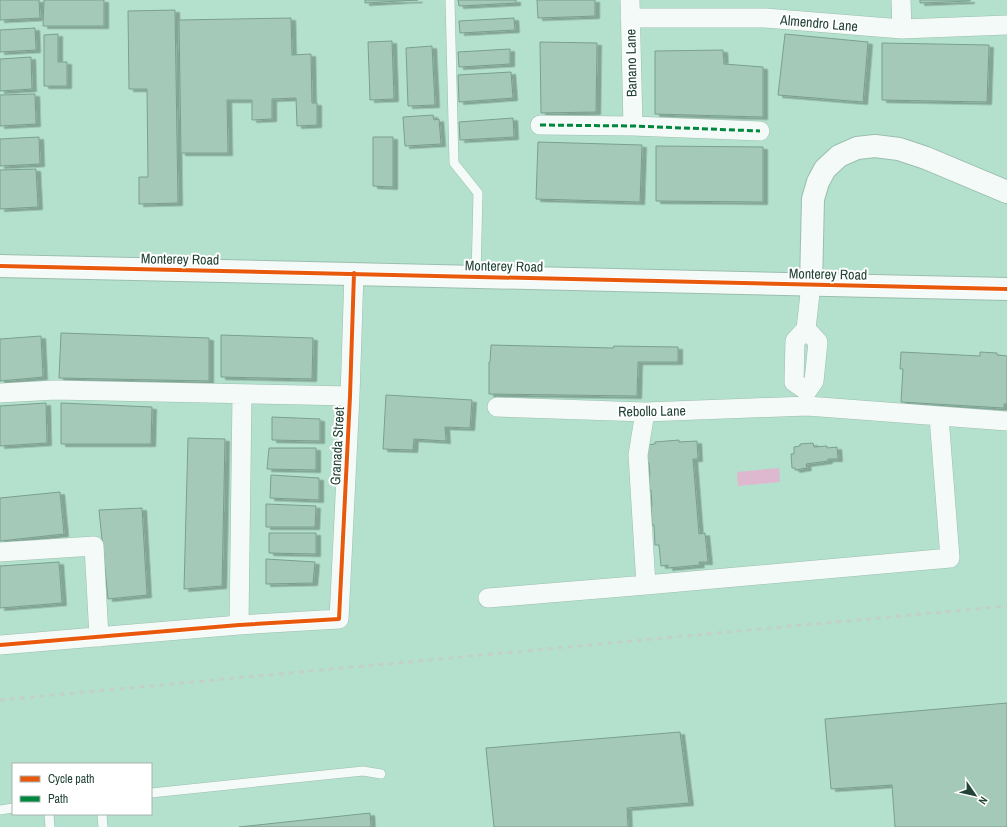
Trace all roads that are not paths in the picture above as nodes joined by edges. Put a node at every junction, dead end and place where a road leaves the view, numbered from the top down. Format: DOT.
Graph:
graph roads {
  1 [pos="450,0"];
  2 [pos="901,0"];
  3 [pos="630,9"];
  4 [pos="1007,25"];
  5 [pos="902,29"];
  6 [pos="540,125"];
  7 [pos="633,126"];
  8 [pos="760,131"];
  9 [pos="1007,192"];
  10 [pos="0,266"];
  11 [pos="354,273"];
  12 [pos="476,277"];
  13 [pos="812,285"];
  14 [pos="1007,289"];
  15 [pos="0,393"];
  16 [pos="242,394"];
  17 [pos="350,396"];
  18 [pos="807,398"];
  19 [pos="497,407"];
  20 [pos="645,412"];
  21 [pos="939,417"];
  22 [pos="1007,421"];
  23 [pos="0,552"];
  24 [pos="646,584"];
  25 [pos="488,598"];
  26 [pos="239,625"];
  27 [pos="99,637"];
  28 [pos="0,645"];
  29 [pos="381,774"];
  30 [pos="152,793"];
  31 [pos="12,808"];
  32 [pos="0,810"];
  33 [pos="49,815"];
  34 [pos="102,815"];
  35 [pos="50,827"];
  36 [pos="103,827"];
  1 -- 12 [label="lane"];
  2 -- 5 [label="street"];
  3 -- 5 [label="street, Almendro Lane"];
  3 -- 7 [label="street, Banano Lane"];
  4 -- 5 [label="street, Almendro Lane"];
  6 -- 7 [label="street"];
  7 -- 8 [label="street"];
  9 -- 13 [label="main road"];
  10 -- 11 [label="main road, Monterey Road"];
  11 -- 12 [label="main road, Monterey Road"];
  11 -- 17 [label="street, Granada Street"];
  12 -- 13 [label="main road, Monterey Road"];
  13 -- 14 [label="main road, Monterey Road"];
  13 -- 18 [label="street"];
  15 -- 16 [label="street"];
  16 -- 17 [label="street"];
  16 -- 26 [label="street"];
  17 -- 26 [label="street, Granada Street"];
  18 -- 20 [label="street, Rebollo Lane"];
  18 -- 21 [label="street, Rebollo Lane"];
  19 -- 20 [label="street, Rebollo Lane"];
  20 -- 24 [label="street"];
  21 -- 22 [label="street, Rebollo Lane"];
  21 -- 24 [label="street"];
  23 -- 27 [label="street"];
  24 -- 25 [label="street"];
  26 -- 27 [label="street"];
  27 -- 28 [label="street"];
  29 -- 30 [label="lane"];
  31 -- 32 [label="lane"];
  33 -- 35 [label="lane"];
  34 -- 36 [label="lane"];
}
